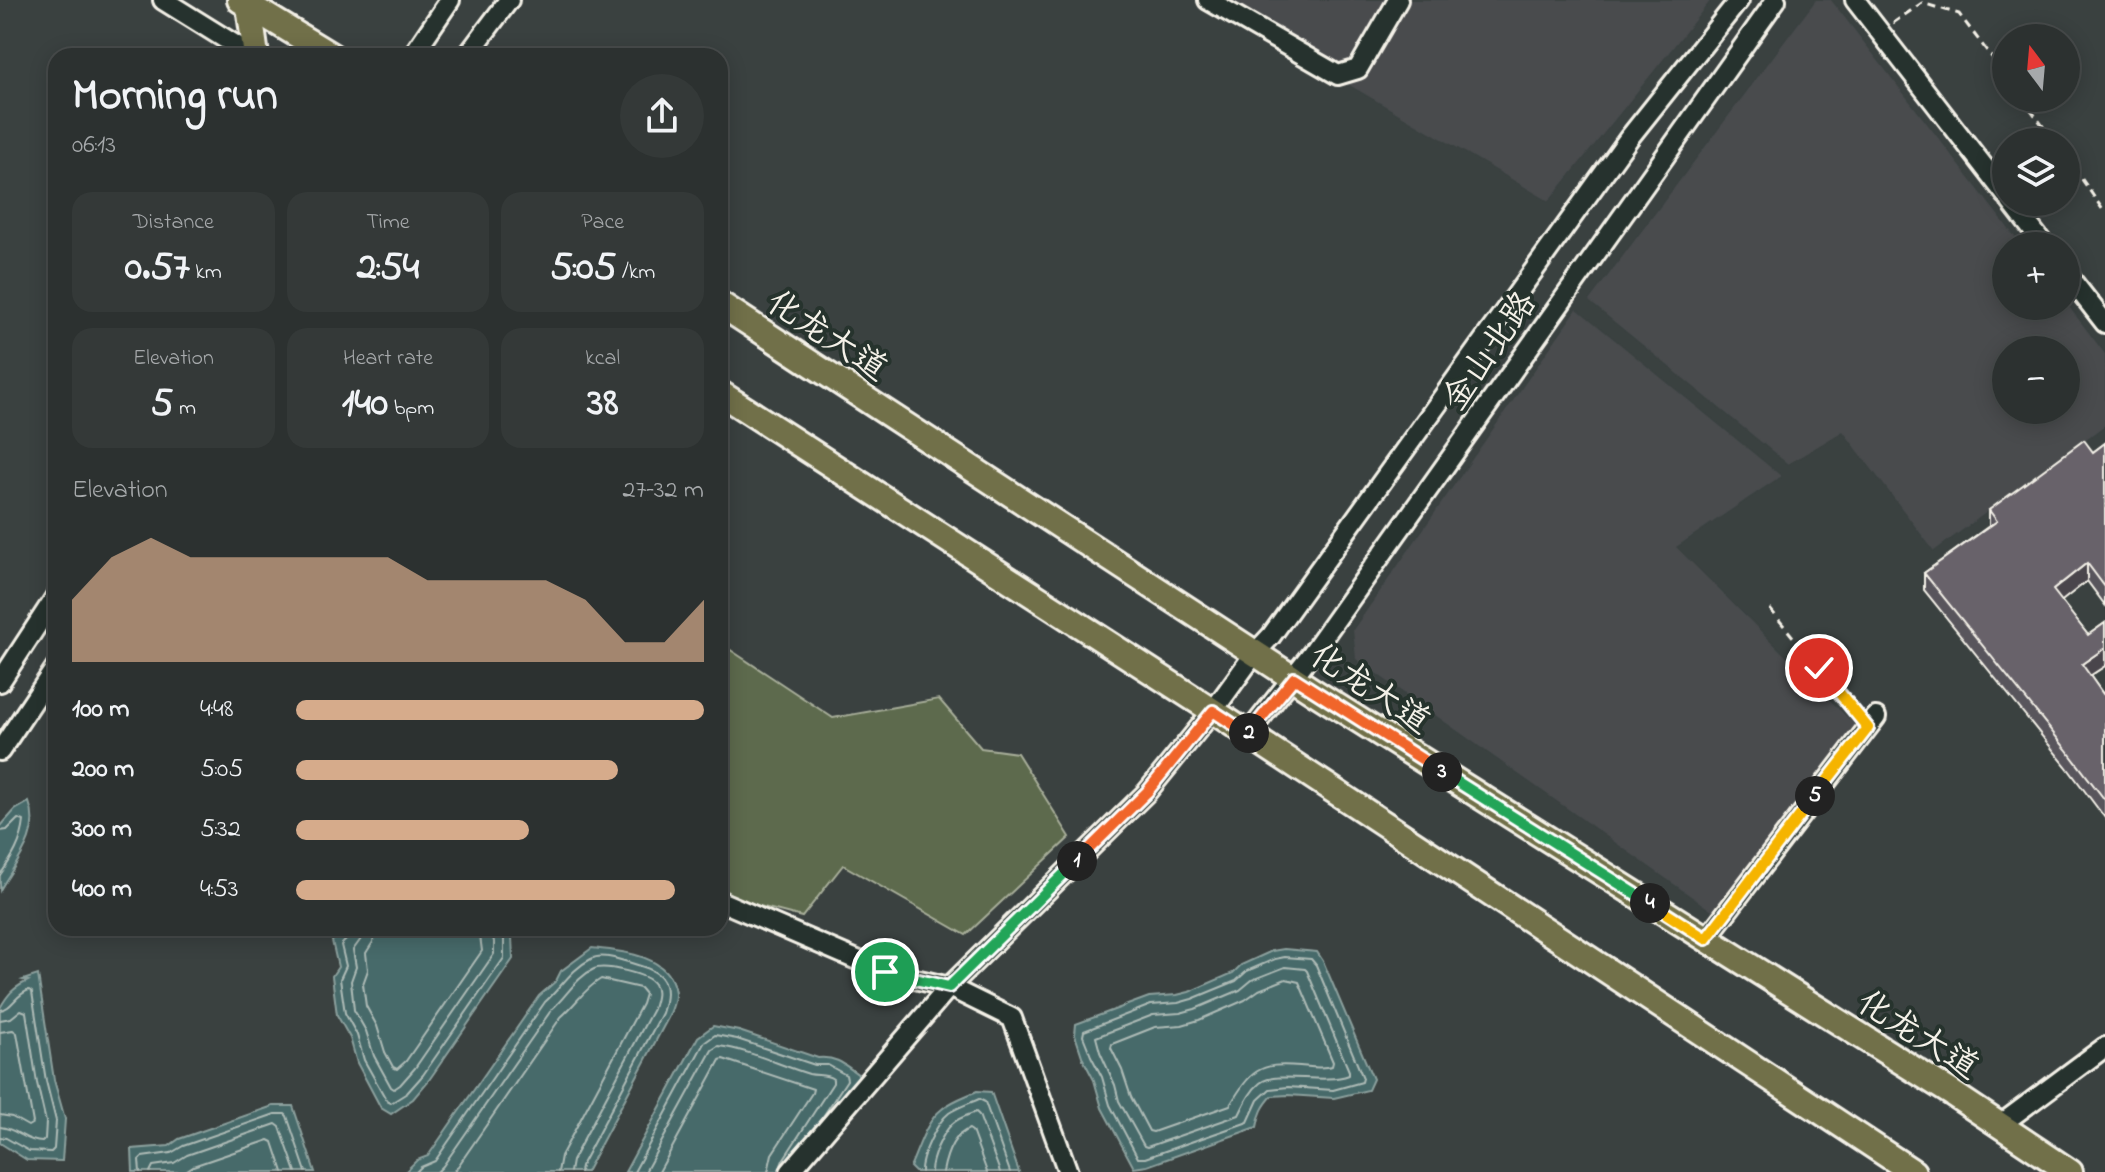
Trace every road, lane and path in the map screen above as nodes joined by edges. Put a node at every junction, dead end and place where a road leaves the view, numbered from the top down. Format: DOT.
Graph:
graph roads {
  1 [pos="163,0"];
  2 [pos="450,0"];
  3 [pos="509,0"];
  4 [pos="1208,0"];
  5 [pos="1398,0"];
  6 [pos="1739,0"];
  7 [pos="1776,0"];
  8 [pos="1855,0"];
  9 [pos="244,3"];
  10 [pos="1881,33"];
  11 [pos="241,48"];
  12 [pos="252,48"];
  13 [pos="319,48"];
  14 [pos="417,48"];
  15 [pos="473,48"];
  16 [pos="1992,58"];
  17 [pos="1992,176"];
  18 [pos="2080,176"];
  19 [pos="2105,213"];
  20 [pos="2022,216"];
  21 [pos="2034,232"];
  22 [pos="2080,291"];
  23 [pos="728,309"];
  24 [pos="2105,323"];
  25 [pos="728,398"];
  26 [pos="48,608"];
  27 [pos="1770,609"];
  28 [pos="1255,653"];
  29 [pos="1294,678"];
  30 [pos="48,679"];
  31 [pos="0,682"];
  32 [pos="1213,711"];
  33 [pos="1872,722"];
  34 [pos="1248,734"];
  35 [pos="0,751"];
  36 [pos="728,904"];
  37 [pos="1706,939"];
  38 [pos="949,987"];
  39 [pos="2105,1047"];
  40 [pos="2000,1125"];
  41 [pos="790,1172"];
  42 [pos="1068,1172"];
  43 [pos="1913,1172"];
  44 [pos="2070,1172"];
  1 -- 11 [label="street"];
  2 -- 14 [label="street"];
  3 -- 15 [label="street"];
  4 -- 5 [label="street"];
  6 -- 28 [label="street, 金山北路"];
  7 -- 29 [label="street, 金山北路"];
  8 -- 10 [label="street"];
  9 -- 12 [label="main road"];
  9 -- 13 [label="main road"];
  10 -- 16 [label="path"];
  10 -- 17 [label="street"];
  18 -- 19 [label="path"];
  20 -- 21 [label="street"];
  22 -- 24 [label="street"];
  23 -- 28 [label="main road, 化龙大道"];
  25 -- 32 [label="main road"];
  26 -- 31 [label="street"];
  27 -- 33 [label="path"];
  28 -- 29 [label="main road, 化龙大道"];
  28 -- 32 [label="street, 金山北路"];
  29 -- 34 [label="street, 金山北路"];
  29 -- 37 [label="main road, 化龙大道"];
  30 -- 35 [label="street"];
  32 -- 34 [label="main road"];
  32 -- 38 [label="street, 金山北路"];
  33 -- 37 [label="street"];
  34 -- 43 [label="main road"];
  36 -- 38 [label="street"];
  37 -- 40 [label="main road, 化龙大道"];
  38 -- 41 [label="street, 金山北路"];
  38 -- 42 [label="street"];
  39 -- 40 [label="street"];
  40 -- 44 [label="main road, 化龙大道"];
}
